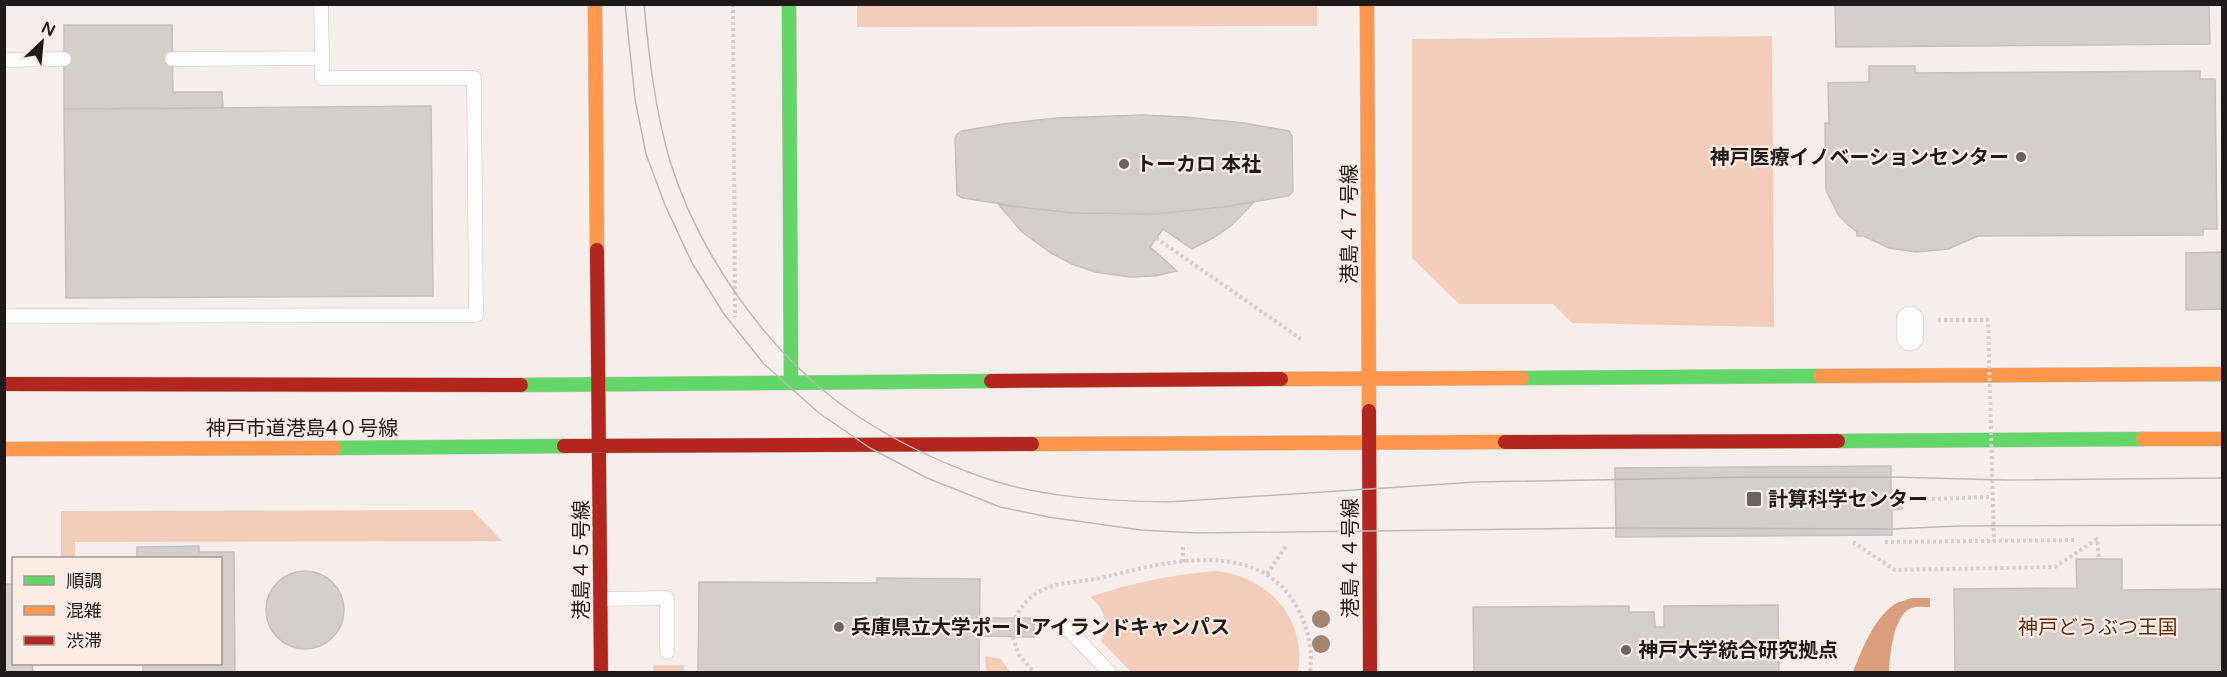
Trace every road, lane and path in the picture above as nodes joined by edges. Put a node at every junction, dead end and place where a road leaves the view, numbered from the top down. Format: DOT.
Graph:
graph roads {
  1 [pos="321,4"];
  2 [pos="595,4"];
  3 [pos="733,4"];
  4 [pos="789,4"];
  5 [pos="1367,4"];
  6 [pos="322,58"];
  7 [pos="64,59"];
  8 [pos="172,59"];
  9 [pos="4,60"];
  10 [pos="1156,238"];
  11 [pos="4,316"];
  12 [pos="735,317"];
  13 [pos="1910,329"];
  14 [pos="1301,339"];
  15 [pos="2223,374"];
  16 [pos="1369,378"];
  17 [pos="792,382"];
  18 [pos="4,384"];
  19 [pos="597,385"];
  20 [pos="2223,439"];
  21 [pos="1370,443"];
  22 [pos="600,447"];
  23 [pos="4,449"];
  24 [pos="1992,497"];
  25 [pos="1902,500"];
  26 [pos="2075,540"];
  27 [pos="1994,541"];
  28 [pos="1853,542"];
  29 [pos="1885,542"];
  30 [pos="1183,545"];
  31 [pos="1286,546"];
  32 [pos="2099,559"];
  33 [pos="1183,562"];
  34 [pos="1267,574"];
  35 [pos="600,599"];
  36 [pos="1015,618"];
  37 [pos="1067,628"];
  38 [pos="1013,637"];
  39 [pos="667,652"];
  40 [pos="601,672"];
  41 [pos="1034,672"];
  42 [pos="1109,672"];
  43 [pos="1310,672"];
  44 [pos="1370,672"];
  1 -- 6 [label="lane"];
  2 -- 19 [label="street, 港島４５号線"];
  3 -- 12 [label="path"];
  4 -- 17 [label="street"];
  5 -- 16 [label="street, 港島４７号線"];
  6 -- 8 [label="lane"];
  6 -- 11 [label="lane"];
  7 -- 9 [label="lane"];
  10 -- 14 [label="path"];
  13 -- 24 [label="path, bridge"];
  15 -- 16 [label="street"];
  16 -- 17 [label="street"];
  16 -- 21 [label="street, 港島４７号線"];
  17 -- 19 [label="street"];
  18 -- 19 [label="street"];
  19 -- 22 [label="street, 港島４５号線"];
  20 -- 21 [label="street, 神戸市道港島4０号線"];
  21 -- 22 [label="street, 神戸市道港島4０号線"];
  21 -- 44 [label="street, 港島４４号線"];
  22 -- 23 [label="street, 神戸市道港島4０号線"];
  22 -- 35 [label="street, 港島４５号線"];
  24 -- 25 [label="path"];
  24 -- 27 [label="path, bridge"];
  26 -- 27 [label="path"];
  27 -- 29 [label="path"];
  28 -- 32 [label="path"];
  30 -- 33 [label="path"];
  31 -- 34 [label="path"];
  33 -- 34 [label="path"];
  33 -- 36 [label="path"];
  34 -- 43 [label="path"];
  35 -- 39 [label="lane"];
  35 -- 40 [label="street, 港島４５号線"];
  37 -- 42 [label="lane"];
  38 -- 41 [label="path"];
}
